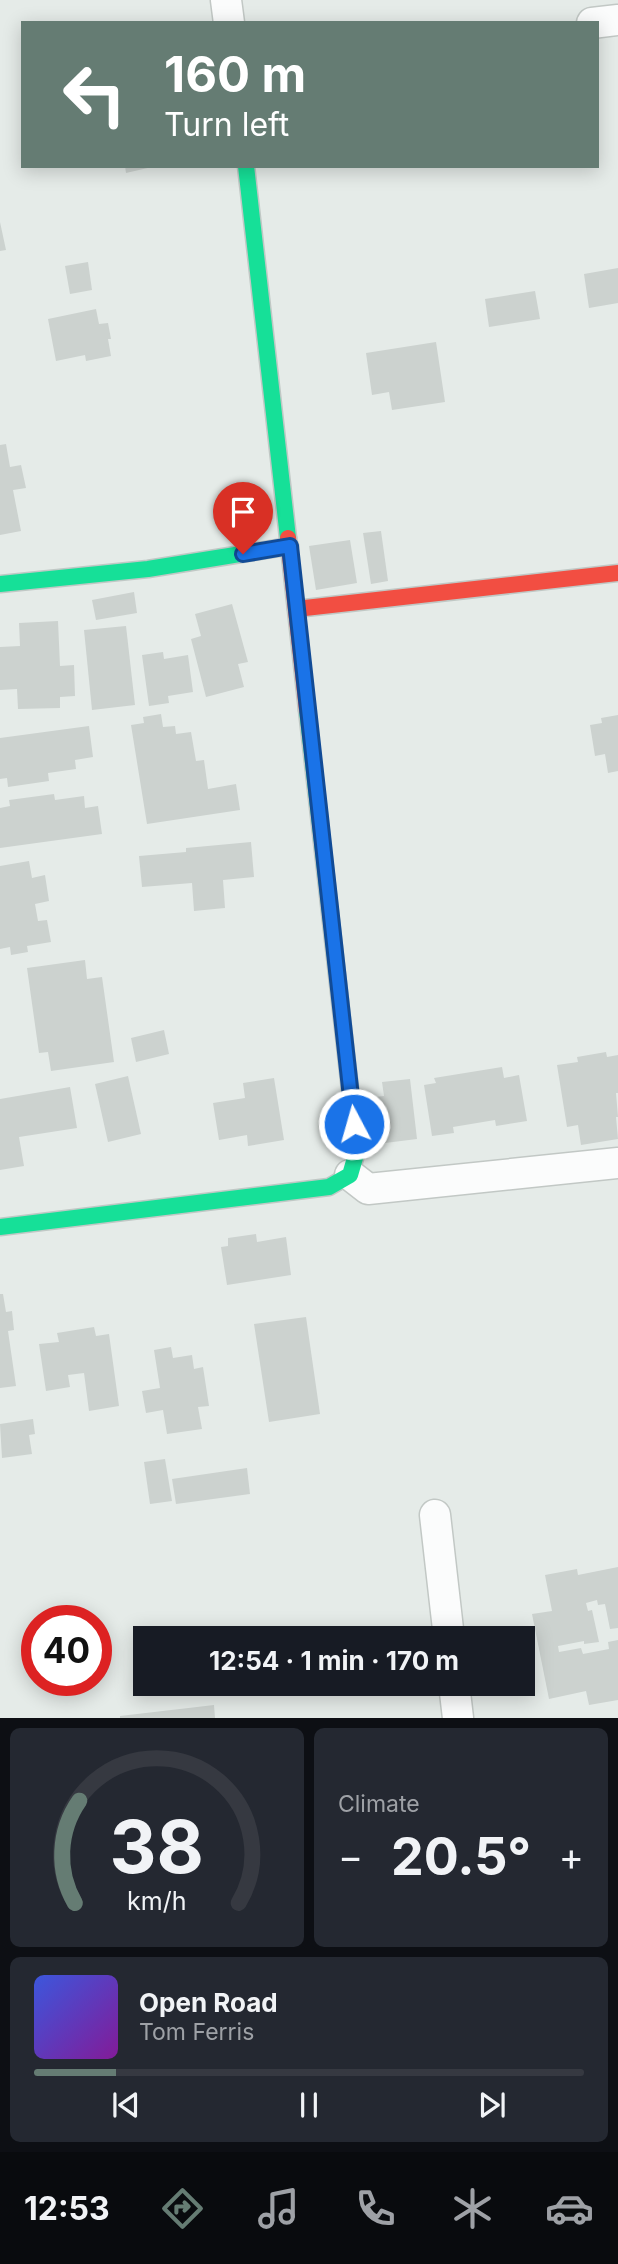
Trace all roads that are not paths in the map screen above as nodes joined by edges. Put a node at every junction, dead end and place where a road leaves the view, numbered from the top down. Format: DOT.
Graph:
graph roads {
  1 [pos="226,0"];
  2 [pos="618,20"];
  3 [pos="229,21"];
  4 [pos="599,22"];
  5 [pos="246,168"];
  6 [pos="290,546"];
  7 [pos="618,573"];
  8 [pos="0,584"];
  9 [pos="296,609"];
  10 [pos="618,1163"];
  11 [pos="349,1175"];
  12 [pos="0,1227"];
  13 [pos="435,1515"];
  14 [pos="448,1626"];
  15 [pos="455,1696"];
  16 [pos="458,1718"];
  1 -- 3 [label="street"];
  2 -- 4 [label="street"];
  5 -- 6 [label="street"];
  6 -- 8 [label="street"];
  6 -- 9 [label="street"];
  7 -- 9 [label="street"];
  9 -- 11 [label="street"];
  10 -- 11 [label="street"];
  11 -- 12 [label="street"];
  13 -- 14 [label="street"];
  15 -- 16 [label="street"];
}
